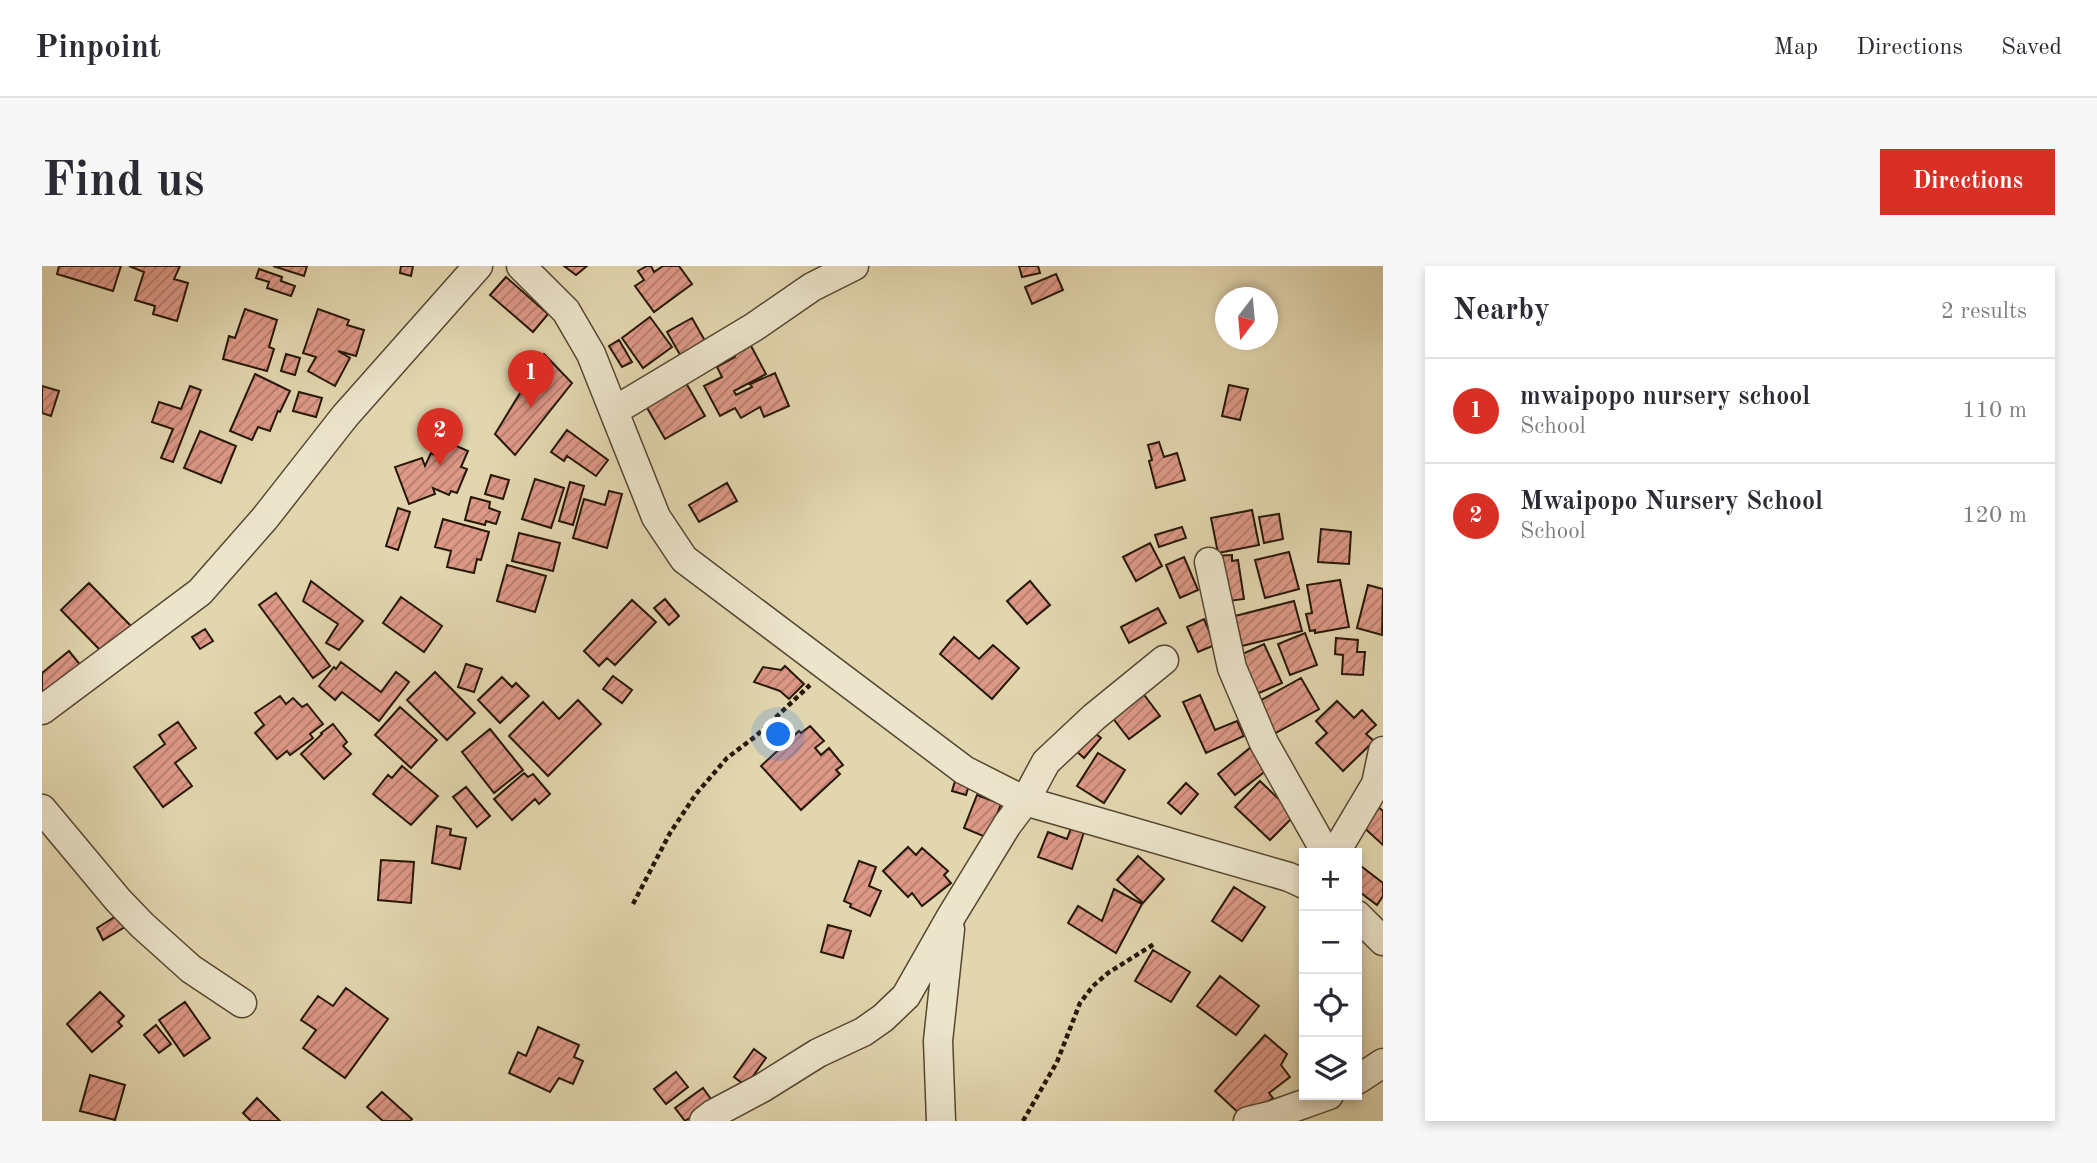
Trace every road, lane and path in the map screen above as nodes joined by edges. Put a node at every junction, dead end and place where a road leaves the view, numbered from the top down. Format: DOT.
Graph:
graph roads {
  1 [pos="478,266"];
  2 [pos="521,266"];
  3 [pos="854,266"];
  4 [pos="614,411"];
  5 [pos="1209,562"];
  6 [pos="1164,660"];
  7 [pos="828,667"];
  8 [pos="42,710"];
  9 [pos="1383,751"];
  10 [pos="1025,801"];
  11 [pos="42,809"];
  12 [pos="1323,848"];
  13 [pos="1338,848"];
  14 [pos="1299,882"];
  15 [pos="634,904"];
  16 [pos="952,915"];
  17 [pos="1362,920"];
  18 [pos="1383,941"];
  19 [pos="1154,944"];
  20 [pos="242,1003"];
  21 [pos="1383,1063"];
  22 [pos="1362,1077"];
  23 [pos="1315,1100"];
  24 [pos="704,1121"];
  25 [pos="941,1121"];
  26 [pos="1023,1121"];
  27 [pos="1248,1121"];
  1 -- 8 [label="street"];
  2 -- 4 [label="street"];
  3 -- 4 [label="street"];
  4 -- 7 [label="street"];
  5 -- 12 [label="street"];
  6 -- 10 [label="street"];
  7 -- 10 [label="street"];
  7 -- 15 [label="path"];
  9 -- 13 [label="street"];
  10 -- 14 [label="street"];
  10 -- 16 [label="street"];
  11 -- 20 [label="street"];
  16 -- 24 [label="street"];
  16 -- 25 [label="street"];
  17 -- 18 [label="street"];
  19 -- 26 [label="path"];
  21 -- 22 [label="street"];
  23 -- 27 [label="street"];
}
